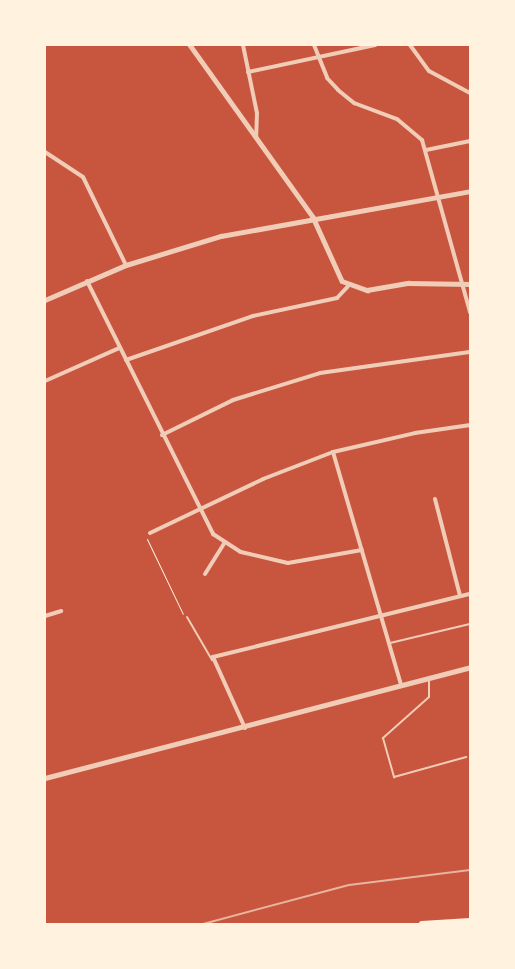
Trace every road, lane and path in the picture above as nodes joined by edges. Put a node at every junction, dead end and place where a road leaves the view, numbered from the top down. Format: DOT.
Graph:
graph roads {
  1 [pos="190,45"];
  2 [pos="243,45"];
  3 [pos="314,45"];
  4 [pos="376,45"];
  5 [pos="410,45"];
  6 [pos="317,57"];
  7 [pos="248,72"];
  8 [pos="470,92"];
  9 [pos="256,137"];
  10 [pos="470,141"];
  11 [pos="426,150"];
  12 [pos="45,152"];
  13 [pos="470,191"];
  14 [pos="436,197"];
  15 [pos="313,217"];
  16 [pos="126,265"];
  17 [pos="87,281"];
  18 [pos="461,283"];
  19 [pos="470,284"];
  20 [pos="348,286"];
  21 [pos="45,300"];
  22 [pos="470,312"];
  23 [pos="119,348"];
  24 [pos="470,352"];
  25 [pos="126,360"];
  26 [pos="45,380"];
  27 [pos="470,425"];
  28 [pos="162,435"];
  29 [pos="334,452"];
  30 [pos="435,499"];
  31 [pos="198,510"];
  32 [pos="150,533"];
  33 [pos="224,543"];
  34 [pos="362,550"];
  35 [pos="205,574"];
  36 [pos="470,594"];
  37 [pos="460,596"];
  38 [pos="61,611"];
  39 [pos="381,615"];
  40 [pos="45,616"];
  41 [pos="187,617"];
  42 [pos="470,624"];
  43 [pos="390,643"];
  44 [pos="212,658"];
  45 [pos="470,667"];
  46 [pos="429,677"];
  47 [pos="401,685"];
  48 [pos="245,728"];
  49 [pos="466,757"];
  50 [pos="45,778"];
  51 [pos="470,921"];
  52 [pos="422,924"];
  1 -- 9 [label="street"];
  2 -- 7 [label="street"];
  3 -- 6 [label="street"];
  4 -- 6 [label="street"];
  5 -- 8 [label="street"];
  6 -- 7 [label="street"];
  6 -- 11 [label="street"];
  7 -- 9 [label="street"];
  9 -- 15 [label="street"];
  10 -- 11 [label="street"];
  11 -- 14 [label="street"];
  12 -- 16 [label="street"];
  13 -- 14 [label="street"];
  14 -- 15 [label="street"];
  14 -- 18 [label="street"];
  15 -- 16 [label="street"];
  15 -- 20 [label="street"];
  16 -- 17 [label="street"];
  17 -- 21 [label="street"];
  17 -- 23 [label="street"];
  18 -- 19 [label="street"];
  18 -- 20 [label="street"];
  18 -- 22 [label="street"];
  20 -- 25 [label="street"];
  23 -- 25 [label="street"];
  23 -- 26 [label="street"];
  24 -- 28 [label="street"];
  25 -- 28 [label="street"];
  27 -- 29 [label="street"];
  28 -- 31 [label="street"];
  29 -- 31 [label="street"];
  29 -- 34 [label="street"];
  30 -- 37 [label="street"];
  31 -- 32 [label="street"];
  31 -- 33 [label="street"];
  32 -- 41 [label="path"];
  33 -- 34 [label="street"];
  33 -- 35 [label="street"];
  34 -- 39 [label="street"];
  36 -- 37 [label="street"];
  37 -- 39 [label="street"];
  38 -- 40 [label="street"];
  39 -- 43 [label="street"];
  39 -- 44 [label="street"];
  41 -- 44 [label="lane"];
  42 -- 43 [label="lane"];
  43 -- 47 [label="street"];
  44 -- 48 [label="street"];
  45 -- 46 [label="street"];
  46 -- 47 [label="street"];
  46 -- 49 [label="lane"];
  47 -- 48 [label="street"];
  48 -- 50 [label="street"];
  51 -- 52 [label="main road"];
}
